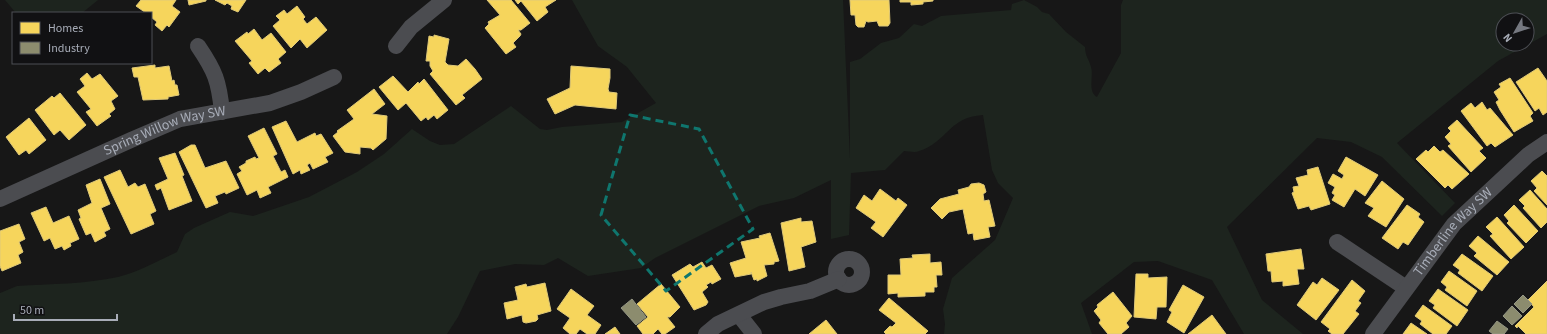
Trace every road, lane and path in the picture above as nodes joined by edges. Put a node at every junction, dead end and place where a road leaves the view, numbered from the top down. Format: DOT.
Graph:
graph roads {
  1 [pos="444,0"];
  2 [pos="198,46"];
  3 [pos="396,46"];
  4 [pos="334,77"];
  5 [pos="222,112"];
  6 [pos="1547,142"];
  7 [pos="1,196"];
  8 [pos="1337,242"];
  9 [pos="839,279"];
  10 [pos="1406,288"];
  11 [pos="739,315"];
  12 [pos="706,334"];
  13 [pos="754,334"];
  14 [pos="1373,334"];
  1 -- 3 [label="street"];
  2 -- 5 [label="street"];
  4 -- 5 [label="street, Spring Willow Way SW"];
  5 -- 7 [label="street, Spring Willow Way SW"];
  6 -- 10 [label="street, Timberline Way SW"];
  8 -- 10 [label="street"];
  9 -- 11 [label="street"];
  10 -- 14 [label="street, Timberline Way SW"];
  11 -- 12 [label="street"];
  11 -- 13 [label="street"];
}
